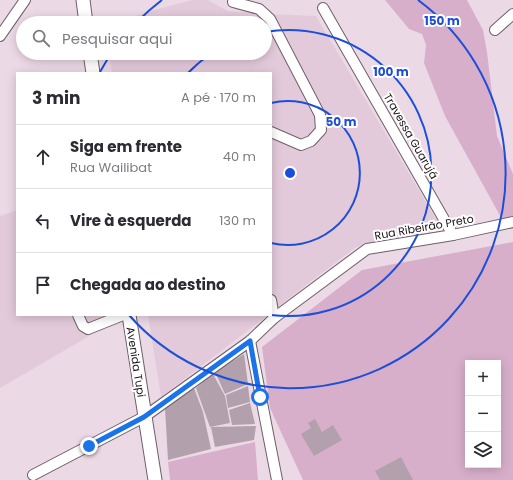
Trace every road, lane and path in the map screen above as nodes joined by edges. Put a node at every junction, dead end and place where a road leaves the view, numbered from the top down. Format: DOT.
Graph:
graph roads {
  1 [pos="25,0"];
  2 [pos="82,0"];
  3 [pos="233,2"];
  4 [pos="323,8"];
  5 [pos="513,14"];
  6 [pos="85,16"];
  7 [pos="266,16"];
  8 [pos="272,24"];
  9 [pos="495,30"];
  10 [pos="0,36"];
  11 [pos="91,60"];
  12 [pos="93,72"];
  13 [pos="272,132"];
  14 [pos="513,222"];
  15 [pos="453,235"];
  16 [pos="272,306"];
  17 [pos="78,316"];
  18 [pos="101,316"];
  19 [pos="120,316"];
  20 [pos="129,316"];
  21 [pos="274,318"];
  22 [pos="83,326"];
  23 [pos="250,341"];
  24 [pos="144,417"];
  25 [pos="33,475"];
  26 [pos="155,480"];
  27 [pos="277,480"];
  1 -- 10 [label="street"];
  2 -- 6 [label="main road"];
  3 -- 7 [label="street"];
  4 -- 15 [label="street, Travessa Guarujá"];
  5 -- 9 [label="street"];
  8 -- 13 [label="street"];
  11 -- 12 [label="main road"];
  14 -- 15 [label="street, Rua Ribeirão Preto"];
  15 -- 21 [label="street, Rua Ribeirão Preto"];
  16 -- 21 [label="street"];
  17 -- 22 [label="street"];
  18 -- 22 [label="street"];
  19 -- 22 [label="street"];
  20 -- 24 [label="main road, Avenida Tupi"];
  21 -- 23 [label="street, Rua Ribeirão Preto"];
  23 -- 24 [label="street, Rua Ribeirão Preto"];
  23 -- 27 [label="street"];
  24 -- 25 [label="street, Rua Ribeirão Preto"];
  24 -- 26 [label="main road, Avenida Tupi"];
}
